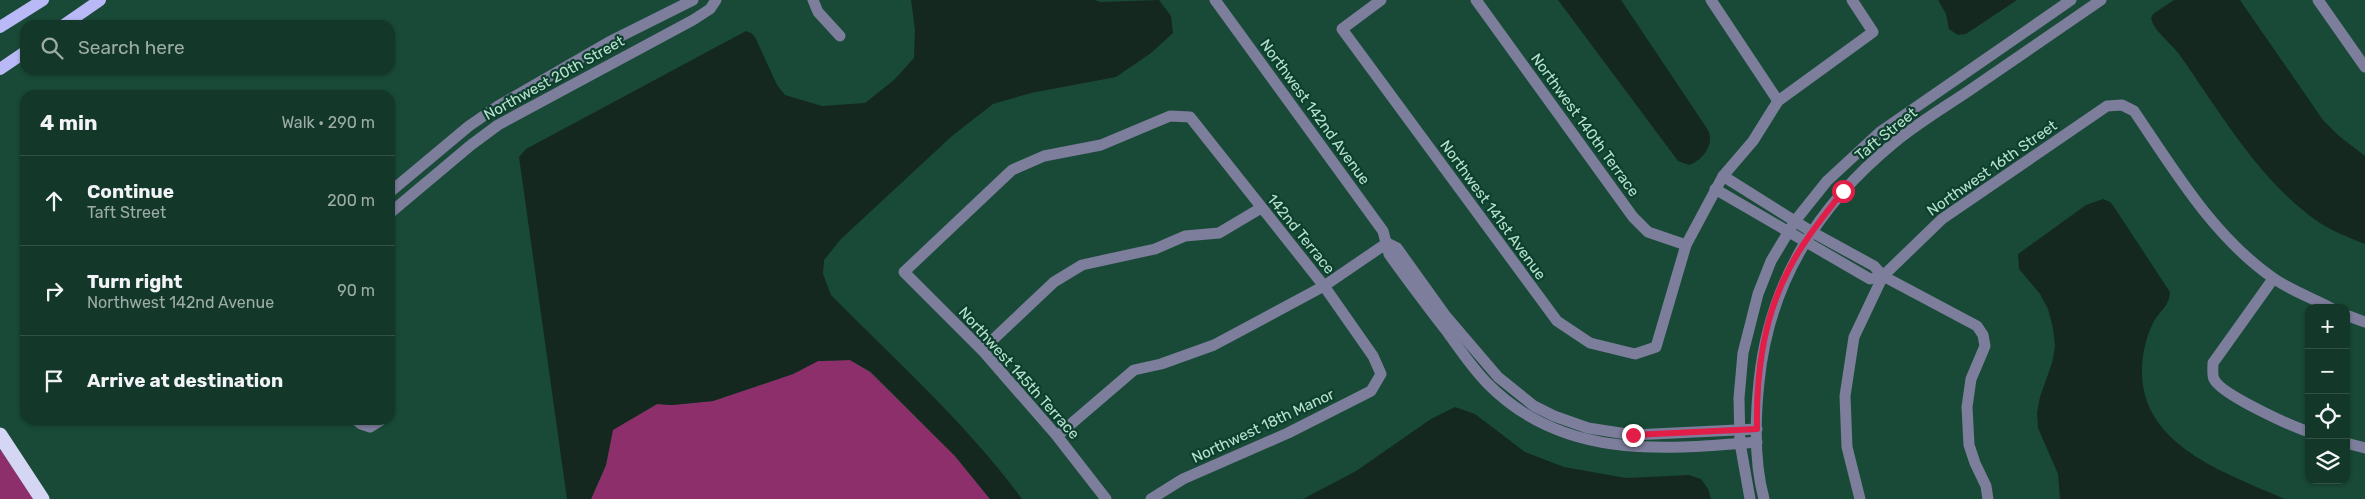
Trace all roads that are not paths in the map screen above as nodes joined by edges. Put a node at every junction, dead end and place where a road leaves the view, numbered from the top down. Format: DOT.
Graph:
graph roads {
  1 [pos="43,0"];
  2 [pos="100,0"];
  3 [pos="693,0"];
  4 [pos="716,0"];
  5 [pos="813,0"];
  6 [pos="1215,0"];
  7 [pos="1381,0"];
  8 [pos="1476,0"];
  9 [pos="1711,0"];
  10 [pos="1852,0"];
  11 [pos="2071,0"];
  12 [pos="2101,0"];
  13 [pos="2318,0"];
  14 [pos="71,20"];
  15 [pos="0,27"];
  16 [pos="840,36"];
  17 [pos="20,55"];
  18 [pos="2363,60"];
  19 [pos="0,69"];
  20 [pos="1778,101"];
  21 [pos="1723,176"];
  22 [pos="395,188"];
  23 [pos="1716,189"];
  24 [pos="1261,208"];
  25 [pos="395,209"];
  26 [pos="1795,221"];
  27 [pos="1812,232"];
  28 [pos="1788,233"];
  29 [pos="1388,243"];
  30 [pos="1805,243"];
  31 [pos="1686,245"];
  32 [pos="904,272"];
  33 [pos="1883,276"];
  34 [pos="2273,278"];
  35 [pos="1324,286"];
  36 [pos="2323,304"];
  37 [pos="2350,316"];
  38 [pos="2365,322"];
  39 [pos="982,350"];
  40 [pos="1381,374"];
  41 [pos="1757,429"];
  42 [pos="1740,430"];
  43 [pos="2305,430"];
  44 [pos="0,435"];
  45 [pos="1057,436"];
  46 [pos="1757,442"];
  47 [pos="1740,443"];
  48 [pos="2350,443"];
  49 [pos="2365,448"];
  50 [pos="1988,497"];
  51 [pos="42,499"];
  52 [pos="1106,499"];
  53 [pos="1151,499"];
  54 [pos="1750,499"];
  55 [pos="1764,499"];
  56 [pos="1860,499"];
  1 -- 15 [label="main road"];
  2 -- 14 [label="main road"];
  3 -- 22 [label="street, Northwest 20th Street"];
  4 -- 25 [label="street, Northwest 20th Street"];
  5 -- 16 [label="street"];
  6 -- 29 [label="street, Northwest 142nd Avenue"];
  7 -- 31 [label="street, Northwest 141st Avenue"];
  8 -- 31 [label="street, Northwest 140th Terrace"];
  9 -- 20 [label="street"];
  10 -- 20 [label="street"];
  11 -- 26 [label="street, Taft Street"];
  12 -- 27 [label="street, Taft Street"];
  13 -- 18 [label="street"];
  17 -- 19 [label="main road"];
  20 -- 21 [label="street"];
  21 -- 23 [label="street"];
  21 -- 26 [label="street"];
  23 -- 28 [label="street"];
  23 -- 31 [label="street"];
  24 -- 32 [label="street, 142nd Terrace"];
  24 -- 35 [label="street, 142nd Terrace"];
  24 -- 39 [label="street"];
  26 -- 27 [label="street"];
  26 -- 28 [label="street, Taft Street"];
  27 -- 30 [label="street, Taft Street"];
  27 -- 33 [label="street"];
  28 -- 30 [label="street"];
  28 -- 42 [label="street, Taft Street"];
  29 -- 35 [label="street"];
  29 -- 42 [label="street, Northwest 142nd Avenue"];
  29 -- 47 [label="street, Northwest 142nd Avenue"];
  30 -- 33 [label="street"];
  30 -- 41 [label="street, Taft Street"];
  32 -- 39 [label="street, Northwest 145th Terrace"];
  33 -- 34 [label="street, Northwest 16th Street"];
  33 -- 50 [label="street"];
  33 -- 56 [label="street, Northwest 16th Street"];
  34 -- 36 [label="street"];
  34 -- 43 [label="street"];
  35 -- 40 [label="street, 142nd Terrace"];
  35 -- 45 [label="street"];
  37 -- 38 [label="street"];
  39 -- 45 [label="street, Northwest 145th Terrace"];
  40 -- 53 [label="street, Northwest 18th Manor"];
  41 -- 42 [label="street, Northwest 142nd Avenue"];
  41 -- 46 [label="street, Taft Street"];
  42 -- 47 [label="street, Taft Street"];
  44 -- 51 [label="highway"];
  45 -- 52 [label="street, Northwest 145th Terrace"];
  46 -- 47 [label="street, Northwest 142nd Avenue"];
  46 -- 55 [label="street"];
  47 -- 54 [label="street"];
  48 -- 49 [label="street"];
}
